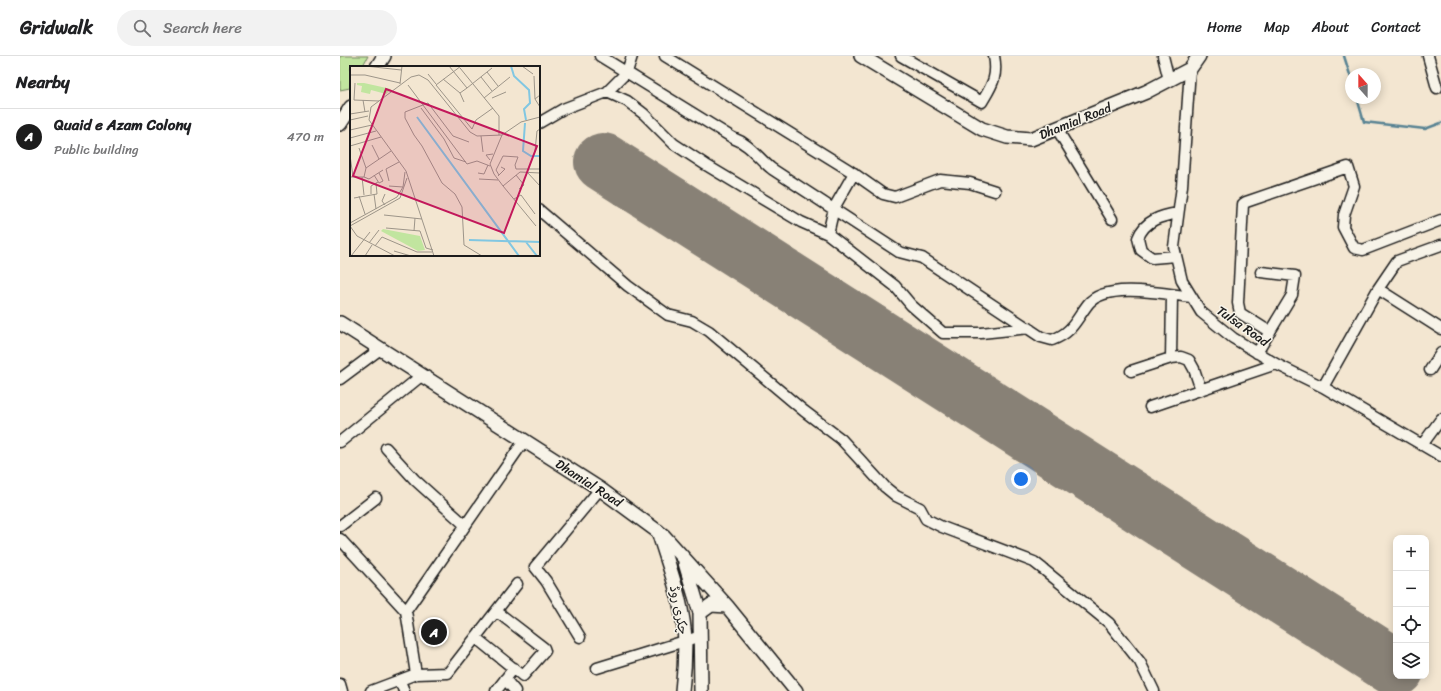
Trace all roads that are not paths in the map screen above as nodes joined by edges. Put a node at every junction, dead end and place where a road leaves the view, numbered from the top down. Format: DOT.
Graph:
graph roads {
  1 [pos="384,56"];
  2 [pos="600,56"];
  3 [pos="632,56"];
  4 [pos="665,56"];
  5 [pos="861,56"];
  6 [pos="901,56"];
  7 [pos="994,56"];
  8 [pos="1163,56"];
  9 [pos="1199,56"];
  10 [pos="1428,56"];
  11 [pos="378,66"];
  12 [pos="1190,69"];
  13 [pos="627,72"];
  14 [pos="1169,80"];
  15 [pos="1437,88"];
  16 [pos="607,92"];
  17 [pos="350,109"];
  18 [pos="540,121"];
  19 [pos="340,124"];
  20 [pos="1057,129"];
  21 [pos="854,173"];
  22 [pos="995,191"];
  23 [pos="834,208"];
  24 [pos="540,211"];
  25 [pos="1178,213"];
  26 [pos="1112,219"];
  27 [pos="1441,220"];
  28 [pos="828,234"];
  29 [pos="1441,245"];
  30 [pos="1176,256"];
  31 [pos="1261,272"];
  32 [pos="1378,289"];
  33 [pos="1172,295"];
  34 [pos="1192,298"];
  35 [pos="340,323"];
  36 [pos="1029,328"];
  37 [pos="1441,329"];
  38 [pos="1270,332"];
  39 [pos="379,350"];
  40 [pos="1257,353"];
  41 [pos="1441,353"];
  42 [pos="1171,358"];
  43 [pos="1276,364"];
  44 [pos="1430,370"];
  45 [pos="1131,371"];
  46 [pos="421,376"];
  47 [pos="340,379"];
  48 [pos="1322,387"];
  49 [pos="1201,390"];
  50 [pos="1150,407"];
  51 [pos="1441,420"];
  52 [pos="524,441"];
  53 [pos="340,442"];
  54 [pos="1422,445"];
  55 [pos="386,448"];
  56 [pos="1441,456"];
  57 [pos="600,489"];
  58 [pos="376,498"];
  59 [pos="465,525"];
  60 [pos="340,526"];
  61 [pos="658,531"];
  62 [pos="340,539"];
  63 [pos="682,554"];
  64 [pos="517,584"];
  65 [pos="727,606"];
  66 [pos="406,611"];
  67 [pos="496,611"];
  68 [pos="700,613"];
  69 [pos="701,636"];
  70 [pos="580,637"];
  71 [pos="476,638"];
  72 [pos="685,641"];
  73 [pos="514,668"];
  74 [pos="597,668"];
  75 [pos="416,674"];
  76 [pos="505,679"];
  77 [pos="400,680"];
  78 [pos="340,684"];
  79 [pos="342,691"];
  80 [pos="370,691"];
  81 [pos="404,691"];
  82 [pos="496,691"];
  83 [pos="515,691"];
  84 [pos="682,691"];
  85 [pos="702,691"];
  86 [pos="796,691"];
  87 [pos="1154,691"];
  1 -- 11 [label="main road"];
  2 -- 13 [label="street"];
  3 -- 13 [label="street"];
  4 -- 21 [label="street"];
  5 -- 20 [label="main road, Dhamial Road"];
  6 -- 7 [label="street"];
  8 -- 14 [label="street"];
  9 -- 12 [label="main road, Dhamial Road"];
  10 -- 15 [label="street"];
  12 -- 14 [label="main road, Dhamial Road"];
  12 -- 25 [label="street, Tulsa Road"];
  13 -- 16 [label="street"];
  13 -- 23 [label="street"];
  14 -- 20 [label="main road, Dhamial Road"];
  16 -- 18 [label="street"];
  16 -- 28 [label="street"];
  17 -- 19 [label="main road"];
  20 -- 26 [label="street"];
  21 -- 22 [label="street"];
  21 -- 23 [label="street"];
  23 -- 28 [label="street"];
  23 -- 36 [label="street"];
  24 -- 87 [label="street"];
  25 -- 30 [label="street, Tulsa Road"];
  25 -- 30 [label="street"];
  27 -- 38 [label="street"];
  28 -- 36 [label="street"];
  29 -- 32 [label="street"];
  30 -- 34 [label="street, Tulsa Road"];
  31 -- 38 [label="street"];
  32 -- 37 [label="street"];
  32 -- 48 [label="street"];
  33 -- 34 [label="street"];
  33 -- 36 [label="street"];
  33 -- 42 [label="street"];
  34 -- 40 [label="street, Tulsa Road"];
  35 -- 39 [label="main road, Dhamial Road"];
  38 -- 40 [label="street"];
  39 -- 46 [label="main road, Dhamial Road"];
  39 -- 47 [label="street"];
  40 -- 43 [label="street, Tulsa Road"];
  41 -- 44 [label="street"];
  42 -- 45 [label="street"];
  42 -- 49 [label="street"];
  43 -- 48 [label="street, Tulsa Road"];
  43 -- 49 [label="street"];
  46 -- 52 [label="main road, Dhamial Road"];
  46 -- 53 [label="street"];
  48 -- 54 [label="street, Tulsa Road"];
  49 -- 50 [label="street"];
  51 -- 54 [label="street"];
  52 -- 57 [label="main road, Dhamial Road"];
  52 -- 59 [label="street"];
  54 -- 56 [label="street, Tulsa Road"];
  55 -- 59 [label="street"];
  57 -- 61 [label="main road, Dhamial Road"];
  57 -- 70 [label="street"];
  58 -- 60 [label="street"];
  59 -- 66 [label="street"];
  61 -- 63 [label="main road, Dhamial Road"];
  61 -- 72 [label="main road, چکری روڈ"];
  62 -- 66 [label="street"];
  63 -- 65 [label="main road, Dhamial Road"];
  63 -- 68 [label="main road, چکری روڈ"];
  64 -- 67 [label="street"];
  65 -- 68 [label="main road"];
  65 -- 86 [label="main road, Dhamial Road"];
  66 -- 75 [label="street"];
  67 -- 71 [label="street"];
  67 -- 73 [label="street"];
  68 -- 69 [label="main road, چکری روڈ"];
  69 -- 72 [label="street"];
  69 -- 85 [label="main road, چکری روڈ"];
  71 -- 73 [label="street"];
  71 -- 75 [label="street"];
  72 -- 74 [label="street"];
  72 -- 84 [label="main road, چکری روڈ"];
  73 -- 76 [label="street"];
  75 -- 77 [label="street"];
  76 -- 82 [label="street"];
  76 -- 83 [label="street"];
  77 -- 80 [label="street"];
  77 -- 81 [label="street"];
  78 -- 79 [label="street"];
}
